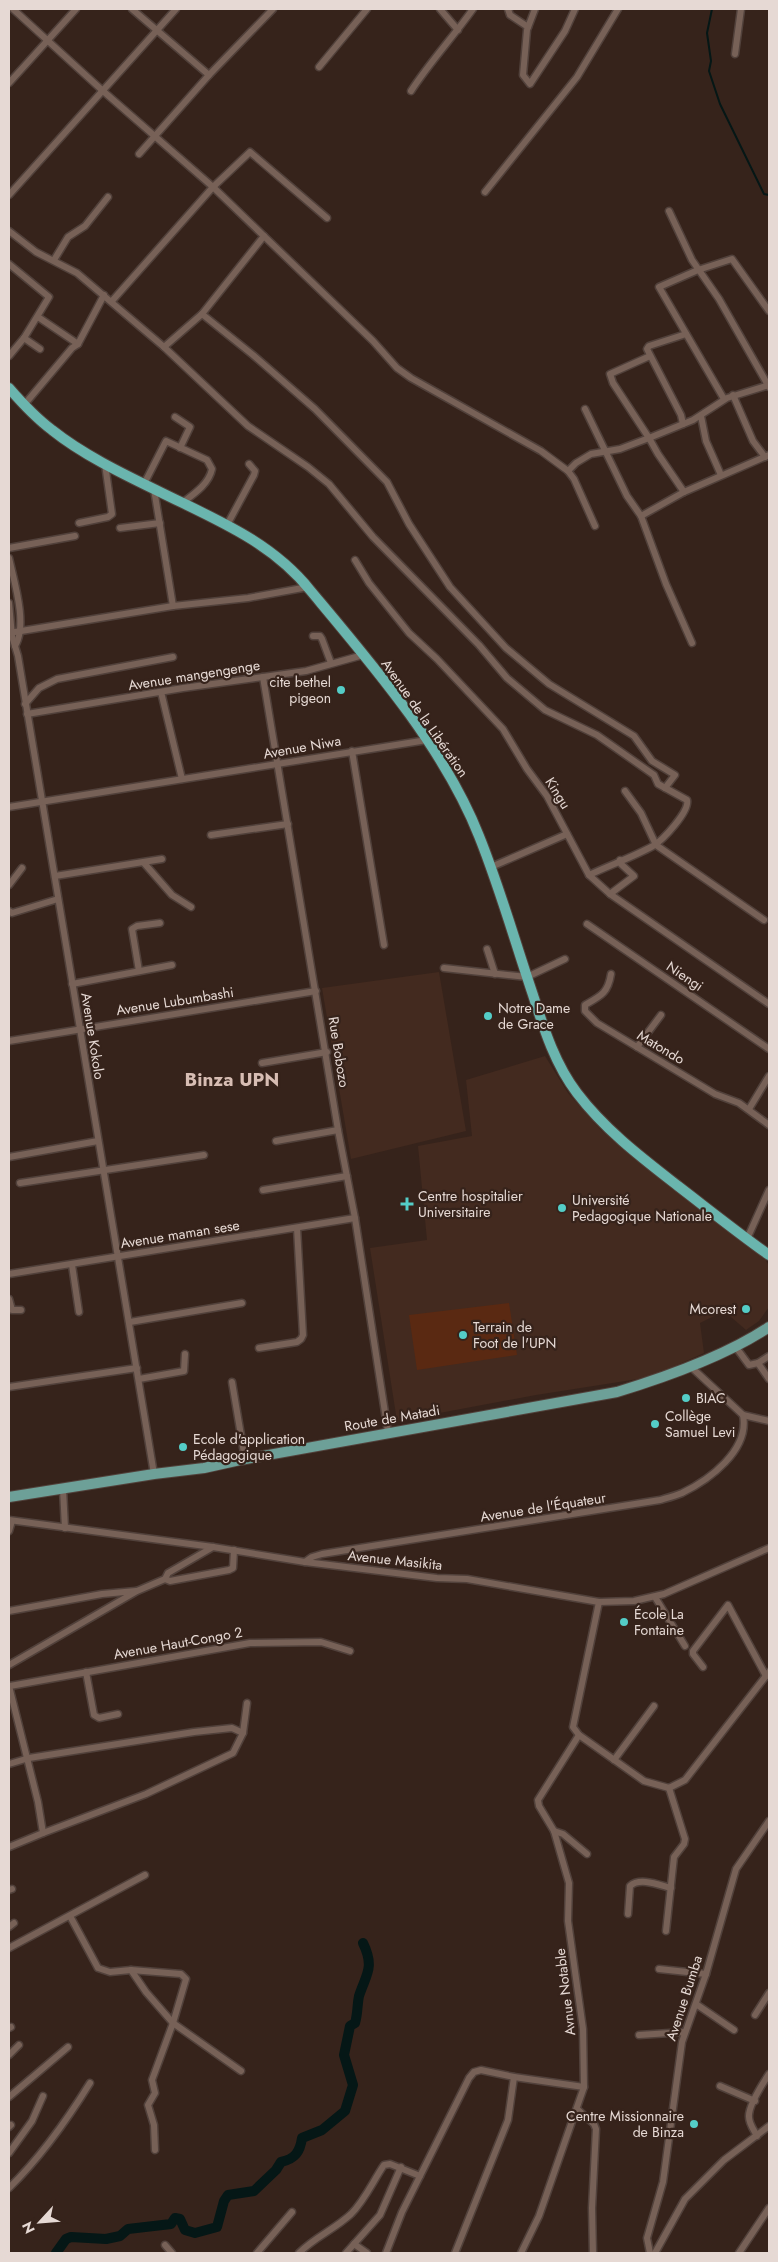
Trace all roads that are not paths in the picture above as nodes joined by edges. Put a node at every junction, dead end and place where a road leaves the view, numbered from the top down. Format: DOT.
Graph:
graph roads {
  1 [pos="13,9"];
  2 [pos="76,9"];
  3 [pos="132,9"];
  4 [pos="176,9"];
  5 [pos="273,9"];
  6 [pos="367,9"];
  7 [pos="440,9"];
  8 [pos="473,9"];
  9 [pos="508,9"];
  10 [pos="536,9"];
  11 [pos="575,9"];
  12 [pos="618,9"];
  13 [pos="741,9"];
  14 [pos="528,27"];
  15 [pos="458,30"];
  16 [pos="156,31"];
  17 [pos="47,40"];
  18 [pos="735,54"];
  19 [pos="320,68"];
  20 [pos="209,75"];
  21 [pos="10,78"];
  22 [pos="103,91"];
  23 [pos="411,91"];
  24 [pos="155,135"];
  25 [pos="139,154"];
  26 [pos="213,187"];
  27 [pos="485,192"];
  28 [pos="9,195"];
  29 [pos="108,197"];
  30 [pos="669,211"];
  31 [pos="327,218"];
  32 [pos="9,231"];
  33 [pos="264,236"];
  34 [pos="54,260"];
  35 [pos="9,264"];
  36 [pos="698,270"];
  37 [pos="104,295"];
  38 [pos="112,301"];
  39 [pos="769,311"];
  40 [pos="202,314"];
  41 [pos="38,317"];
  42 [pos="686,334"];
  43 [pos="24,338"];
  44 [pos="78,344"];
  45 [pos="164,347"];
  46 [pos="40,349"];
  47 [pos="9,356"];
  48 [pos="650,356"];
  49 [pos="769,386"];
  50 [pos="9,388"];
  51 [pos="733,395"];
  52 [pos="724,399"];
  53 [pos="24,405"];
  54 [pos="585,409"];
  55 [pos="701,416"];
  56 [pos="175,417"];
  57 [pos="683,424"];
  58 [pos="649,438"];
  59 [pos="180,448"];
  60 [pos="605,452"];
  61 [pos="767,456"];
  62 [pos="105,463"];
  63 [pos="249,464"];
  64 [pos="568,471"];
  65 [pos="721,475"];
  66 [pos="144,484"];
  67 [pos="154,489"];
  68 [pos="684,492"];
  69 [pos="182,503"];
  70 [pos="641,516"];
  71 [pos="79,523"];
  72 [pos="160,523"];
  73 [pos="227,525"];
  74 [pos="595,526"];
  75 [pos="120,528"];
  76 [pos="75,536"];
  77 [pos="9,548"];
  78 [pos="9,558"];
  79 [pos="355,560"];
  80 [pos="308,587"];
  81 [pos="9,602"];
  82 [pos="173,606"];
  83 [pos="21,631"];
  84 [pos="10,632"];
  85 [pos="313,636"];
  86 [pos="692,643"];
  87 [pos="15,646"];
  88 [pos="363,655"];
  89 [pos="173,657"];
  90 [pos="331,663"];
  91 [pos="263,677"];
  92 [pos="161,692"];
  93 [pos="25,704"];
  94 [pos="27,714"];
  95 [pos="427,740"];
  96 [pos="352,751"];
  97 [pos="279,764"];
  98 [pos="182,779"];
  99 [pos="665,788"];
  100 [pos="625,791"];
  101 [pos="40,802"];
  102 [pos="9,807"];
  103 [pos="288,824"];
  104 [pos="567,834"];
  105 [pos="211,835"];
  106 [pos="656,845"];
  107 [pos="162,859"];
  108 [pos="620,860"];
  109 [pos="144,863"];
  110 [pos="491,866"];
  111 [pos="22,868"];
  112 [pos="589,875"];
  113 [pos="55,876"];
  114 [pos="9,885"];
  115 [pos="610,894"];
  116 [pos="58,898"];
  117 [pos="191,907"];
  118 [pos="9,912"];
  119 [pos="764,920"];
  120 [pos="160,923"];
  121 [pos="587,924"];
  122 [pos="384,945"];
  123 [pos="487,949"];
  124 [pos="565,959"];
  125 [pos="172,965"];
  126 [pos="444,968"];
  127 [pos="139,971"];
  128 [pos="495,974"];
  129 [pos="611,974"];
  130 [pos="527,978"];
  131 [pos="72,984"];
  132 [pos="316,991"];
  133 [pos="769,1004"];
  134 [pos="661,1015"];
  135 [pos="78,1030"];
  136 [pos="9,1041"];
  137 [pos="638,1047"];
  138 [pos="769,1049"];
  139 [pos="327,1052"];
  140 [pos="262,1063"];
  141 [pos="769,1076"];
  142 [pos="749,1109"];
  143 [pos="769,1126"];
  144 [pos="338,1130"];
  145 [pos="276,1140"];
  146 [pos="98,1141"];
  147 [pos="204,1155"];
  148 [pos="9,1157"];
  149 [pos="103,1171"];
  150 [pos="347,1176"];
  151 [pos="20,1183"];
  152 [pos="263,1190"];
  153 [pos="769,1190"];
  154 [pos="355,1218"];
  155 [pos="297,1228"];
  156 [pos="747,1239"];
  157 [pos="769,1255"];
  158 [pos="118,1257"];
  159 [pos="72,1265"];
  160 [pos="9,1274"];
  161 [pos="9,1299"];
  162 [pos="242,1303"];
  163 [pos="20,1310"];
  164 [pos="79,1312"];
  165 [pos="130,1322"];
  166 [pos="769,1327"];
  167 [pos="735,1346"];
  168 [pos="260,1348"];
  169 [pos="185,1354"];
  170 [pos="769,1356"];
  171 [pos="758,1363"];
  172 [pos="690,1366"];
  173 [pos="137,1368"];
  174 [pos="139,1379"];
  175 [pos="769,1379"];
  176 [pos="232,1382"];
  177 [pos="9,1387"];
  178 [pos="743,1415"];
  179 [pos="769,1421"];
  180 [pos="388,1432"];
  181 [pos="245,1459"];
  182 [pos="154,1474"];
  183 [pos="63,1489"];
  184 [pos="9,1497"];
  185 [pos="11,1521"];
  186 [pos="65,1528"];
  187 [pos="9,1531"];
  188 [pos="213,1547"];
  189 [pos="769,1548"];
  190 [pos="234,1550"];
  191 [pos="305,1562"];
  192 [pos="165,1579"];
  193 [pos="137,1591"];
  194 [pos="655,1597"];
  195 [pos="599,1602"];
  196 [pos="9,1611"];
  197 [pos="685,1646"];
  198 [pos="350,1651"];
  199 [pos="9,1665"];
  200 [pos="703,1667"];
  201 [pos="86,1672"];
  202 [pos="768,1674"];
  203 [pos="9,1686"];
  204 [pos="247,1703"];
  205 [pos="654,1706"];
  206 [pos="118,1714"];
  207 [pos="243,1733"];
  208 [pos="579,1735"];
  209 [pos="26,1759"];
  210 [pos="614,1760"];
  211 [pos="9,1764"];
  212 [pos="669,1788"];
  213 [pos="769,1821"];
  214 [pos="554,1831"];
  215 [pos="43,1833"];
  216 [pos="9,1847"];
  217 [pos="587,1854"];
  218 [pos="145,1875"];
  219 [pos="671,1888"];
  220 [pos="628,1914"];
  221 [pos="70,1916"];
  222 [pos="666,1931"];
  223 [pos="9,1948"];
  224 [pos="659,1969"];
  225 [pos="132,1970"];
  226 [pos="706,1974"];
  227 [pos="769,1993"];
  228 [pos="696,2004"];
  229 [pos="755,2015"];
  230 [pos="173,2023"];
  231 [pos="734,2030"];
  232 [pos="685,2032"];
  233 [pos="639,2035"];
  234 [pos="19,2046"];
  235 [pos="68,2047"];
  236 [pos="9,2055"];
  237 [pos="241,2071"];
  238 [pos="769,2074"];
  239 [pos="514,2077"];
  240 [pos="90,2083"];
  241 [pos="720,2086"];
  242 [pos="584,2087"];
  243 [pos="44,2096"];
  244 [pos="9,2097"];
  245 [pos="755,2101"];
  246 [pos="577,2109"];
  247 [pos="769,2126"];
  248 [pos="757,2136"];
  249 [pos="155,2150"];
  250 [pos="9,2153"];
  251 [pos="401,2167"];
  252 [pos="420,2176"];
  253 [pos="9,2188"];
  254 [pos="769,2208"];
  255 [pos="292,2212"];
  256 [pos="354,2244"];
  257 [pos="165,2245"];
  258 [pos="172,2253"];
  259 [pos="257,2253"];
  260 [pos="299,2253"];
  261 [pos="346,2253"];
  262 [pos="367,2253"];
  263 [pos="386,2253"];
  264 [pos="455,2253"];
  265 [pos="521,2253"];
  266 [pos="593,2253"];
  267 [pos="650,2253"];
  268 [pos="654,2253"];
  269 [pos="740,2253"];
  1 -- 17 [label="street"];
  2 -- 17 [label="street"];
  3 -- 16 [label="street"];
  4 -- 16 [label="street"];
  5 -- 20 [label="street"];
  6 -- 19 [label="street"];
  7 -- 15 [label="street"];
  8 -- 15 [label="street"];
  9 -- 14 [label="street"];
  10 -- 14 [label="street"];
  11 -- 14 [label="street"];
  12 -- 27 [label="street"];
  13 -- 18 [label="street"];
  15 -- 23 [label="street"];
  16 -- 20 [label="street"];
  16 -- 22 [label="street"];
  17 -- 21 [label="street"];
  17 -- 22 [label="street"];
  20 -- 24 [label="street"];
  22 -- 24 [label="street"];
  22 -- 28 [label="street"];
  24 -- 25 [label="street"];
  24 -- 26 [label="street"];
  26 -- 31 [label="street"];
  26 -- 33 [label="street"];
  26 -- 38 [label="street"];
  29 -- 34 [label="street"];
  30 -- 36 [label="street"];
  32 -- 34 [label="street"];
  33 -- 40 [label="street"];
  33 -- 64 [label="street"];
  34 -- 37 [label="street"];
  35 -- 41 [label="street"];
  36 -- 39 [label="street"];
  36 -- 42 [label="street"];
  36 -- 49 [label="street"];
  37 -- 38 [label="street"];
  37 -- 44 [label="street"];
  38 -- 45 [label="street"];
  40 -- 45 [label="street"];
  40 -- 99 [label="street"];
  41 -- 43 [label="street"];
  41 -- 44 [label="street"];
  42 -- 48 [label="street"];
  42 -- 52 [label="street"];
  43 -- 46 [label="street"];
  43 -- 47 [label="street"];
  44 -- 53 [label="street"];
  45 -- 99 [label="street"];
  48 -- 57 [label="street"];
  48 -- 58 [label="street"];
  49 -- 51 [label="street"];
  50 -- 53 [label="highway, Avenue de la Libération"];
  51 -- 52 [label="street"];
  51 -- 61 [label="street"];
  52 -- 55 [label="street"];
  53 -- 62 [label="highway, Avenue de la Libération"];
  54 -- 60 [label="street"];
  55 -- 57 [label="street"];
  55 -- 65 [label="street"];
  56 -- 59 [label="street"];
  57 -- 58 [label="street"];
  58 -- 60 [label="street"];
  58 -- 68 [label="street"];
  59 -- 66 [label="street"];
  59 -- 69 [label="street"];
  60 -- 64 [label="street"];
  60 -- 70 [label="street"];
  61 -- 65 [label="street"];
  62 -- 66 [label="highway, Avenue de la Libération"];
  62 -- 71 [label="street"];
  63 -- 73 [label="street"];
  64 -- 74 [label="street"];
  65 -- 68 [label="street"];
  66 -- 67 [label="highway, Avenue de la Libération"];
  67 -- 69 [label="highway, Avenue de la Libération"];
  67 -- 72 [label="street"];
  68 -- 70 [label="street"];
  69 -- 73 [label="highway, Avenue de la Libération"];
  70 -- 86 [label="street"];
  72 -- 75 [label="street"];
  72 -- 82 [label="street"];
  73 -- 80 [label="highway, Avenue de la Libération"];
  76 -- 77 [label="street"];
  78 -- 83 [label="street"];
  79 -- 104 [label="street, Kingu"];
  80 -- 82 [label="street"];
  80 -- 88 [label="highway, Avenue de la Libération"];
  81 -- 84 [label="street, Avenue Kokolo"];
  82 -- 83 [label="street"];
  83 -- 84 [label="street"];
  83 -- 87 [label="street"];
  84 -- 87 [label="street, Avenue Kokolo"];
  85 -- 90 [label="street"];
  87 -- 93 [label="street, Avenue Kokolo"];
  88 -- 90 [label="street, Avenue mangengenge"];
  88 -- 95 [label="highway, Avenue de la Libération"];
  89 -- 93 [label="street"];
  90 -- 91 [label="street, Avenue mangengenge"];
  91 -- 92 [label="street, Avenue mangengenge"];
  91 -- 97 [label="street, Rue Bobozo"];
  92 -- 94 [label="street, Avenue mangengenge"];
  92 -- 98 [label="street"];
  93 -- 94 [label="street, Avenue Kokolo"];
  94 -- 101 [label="street, Avenue Kokolo"];
  95 -- 96 [label="street, Avenue Niwa"];
  95 -- 110 [label="highway, Avenue de la Libération"];
  96 -- 97 [label="street, Avenue Niwa"];
  96 -- 122 [label="street"];
  97 -- 98 [label="street, Avenue Niwa"];
  97 -- 103 [label="street, Rue Bobozo"];
  98 -- 101 [label="street, Avenue Niwa"];
  99 -- 106 [label="street"];
  100 -- 106 [label="street"];
  101 -- 102 [label="street, Avenue Niwa"];
  101 -- 113 [label="street, Avenue Kokolo"];
  103 -- 105 [label="street"];
  103 -- 132 [label="street, Rue Bobozo"];
  104 -- 110 [label="street"];
  104 -- 112 [label="street, Kingu"];
  106 -- 108 [label="street"];
  106 -- 119 [label="street"];
  107 -- 109 [label="street"];
  108 -- 112 [label="street"];
  108 -- 115 [label="street"];
  109 -- 113 [label="street"];
  109 -- 117 [label="street"];
  110 -- 130 [label="highway, Avenue de la Libération"];
  111 -- 114 [label="street"];
  112 -- 115 [label="street, Kingu"];
  113 -- 116 [label="street, Avenue Kokolo"];
  115 -- 133 [label="street, Kingu"];
  116 -- 118 [label="street"];
  116 -- 131 [label="street, Avenue Kokolo"];
  120 -- 127 [label="street"];
  121 -- 138 [label="street, Niengi"];
  123 -- 128 [label="street"];
  124 -- 130 [label="street"];
  125 -- 127 [label="street"];
  126 -- 128 [label="street"];
  127 -- 131 [label="street"];
  128 -- 130 [label="street"];
  129 -- 137 [label="street, Matondo"];
  130 -- 156 [label="highway, Avenue de la Libération"];
  131 -- 135 [label="street, Avenue Kokolo"];
  132 -- 135 [label="street, Avenue Lubumbashi"];
  132 -- 139 [label="street, Rue Bobozo"];
  134 -- 137 [label="street"];
  135 -- 136 [label="street, Avenue Lubumbashi"];
  135 -- 146 [label="street, Avenue Kokolo"];
  137 -- 142 [label="street, Matondo"];
  139 -- 140 [label="street"];
  139 -- 144 [label="street, Rue Bobozo"];
  141 -- 142 [label="street"];
  142 -- 143 [label="street, Matondo"];
  144 -- 145 [label="street"];
  144 -- 150 [label="street, Rue Bobozo"];
  146 -- 148 [label="street"];
  146 -- 149 [label="street, Avenue Kokolo"];
  147 -- 149 [label="street"];
  149 -- 151 [label="street"];
  149 -- 158 [label="street, Avenue Kokolo"];
  150 -- 152 [label="street"];
  150 -- 154 [label="street, Rue Bobozo"];
  153 -- 156 [label="street"];
  154 -- 155 [label="street, Avenue maman sese"];
  154 -- 180 [label="street, Rue Bobozo"];
  155 -- 158 [label="street, Avenue maman sese"];
  155 -- 168 [label="street"];
  156 -- 157 [label="highway, Avenue de la Libération"];
  158 -- 159 [label="street, Avenue maman sese"];
  158 -- 165 [label="street, Avenue Kokolo"];
  159 -- 160 [label="street, Avenue maman sese"];
  159 -- 164 [label="street"];
  161 -- 163 [label="street"];
  162 -- 165 [label="street"];
  165 -- 173 [label="street, Avenue Kokolo"];
  166 -- 167 [label="main road, Route de Matadi"];
  167 -- 171 [label="street"];
  167 -- 172 [label="main road, Route de Matadi"];
  169 -- 174 [label="street"];
  170 -- 171 [label="street"];
  171 -- 175 [label="street"];
  172 -- 178 [label="street"];
  172 -- 180 [label="main road, Route de Matadi"];
  173 -- 174 [label="street, Avenue Kokolo"];
  173 -- 177 [label="street"];
  174 -- 182 [label="street, Avenue Kokolo"];
  176 -- 181 [label="street"];
  178 -- 179 [label="street"];
  178 -- 191 [label="street, Avenue de l'Équateur"];
  180 -- 181 [label="main road, Route de Matadi"];
  181 -- 182 [label="main road, Route de Matadi"];
  182 -- 183 [label="main road, Route de Matadi"];
  183 -- 184 [label="main road, Route de Matadi"];
  183 -- 186 [label="street"];
  185 -- 186 [label="street, Avenue Masikita"];
  185 -- 187 [label="street"];
  186 -- 188 [label="street, Avenue Masikita"];
  188 -- 190 [label="street, Avenue Masikita"];
  188 -- 192 [label="street"];
  189 -- 194 [label="street, Avenue Masikita"];
  190 -- 191 [label="street, Avenue Masikita"];
  190 -- 192 [label="street"];
  191 -- 195 [label="street, Avenue Masikita"];
  192 -- 193 [label="street"];
  193 -- 196 [label="street"];
  193 -- 199 [label="street"];
  194 -- 195 [label="street, Avenue Masikita"];
  194 -- 197 [label="street"];
  195 -- 208 [label="street"];
  198 -- 201 [label="street, Avenue Haut-Congo 2"];
  200 -- 202 [label="street"];
  201 -- 203 [label="street, Avenue Haut-Congo 2"];
  201 -- 206 [label="street"];
  202 -- 212 [label="street"];
  203 -- 209 [label="street, Avenue Haut-Congo 2"];
  204 -- 207 [label="street"];
  205 -- 210 [label="street"];
  207 -- 209 [label="street"];
  207 -- 215 [label="street"];
  208 -- 210 [label="street"];
  208 -- 214 [label="street, Avnue Notable"];
  209 -- 211 [label="street"];
  209 -- 215 [label="street, Avenue Haut-Congo 2"];
  210 -- 212 [label="street"];
  212 -- 219 [label="street"];
  213 -- 226 [label="street, Avenue Bumba"];
  214 -- 217 [label="street"];
  214 -- 242 [label="street, Avnue Notable"];
  215 -- 216 [label="street"];
  218 -- 221 [label="street"];
  219 -- 220 [label="street"];
  219 -- 222 [label="street"];
  221 -- 223 [label="street"];
  221 -- 225 [label="street"];
  224 -- 226 [label="street"];
  225 -- 230 [label="street"];
  225 -- 230 [label="street"];
  226 -- 228 [label="street, Avenue Bumba"];
  227 -- 229 [label="street"];
  228 -- 231 [label="street"];
  228 -- 232 [label="street, Avenue Bumba"];
  230 -- 237 [label="street"];
  230 -- 249 [label="street"];
  232 -- 233 [label="street"];
  232 -- 267 [label="street, Avenue Bumba"];
  234 -- 236 [label="street"];
  235 -- 244 [label="street"];
  238 -- 245 [label="street"];
  239 -- 242 [label="street"];
  239 -- 252 [label="street"];
  239 -- 264 [label="street"];
  240 -- 253 [label="street"];
  241 -- 245 [label="street"];
  242 -- 246 [label="street, Avnue Notable"];
  243 -- 250 [label="street"];
  245 -- 248 [label="street"];
  246 -- 265 [label="street, Avnue Notable"];
  246 -- 266 [label="street"];
  247 -- 248 [label="street"];
  248 -- 268 [label="street"];
  251 -- 252 [label="street"];
  251 -- 256 [label="street"];
  251 -- 260 [label="street"];
  252 -- 263 [label="street"];
  254 -- 269 [label="street"];
  255 -- 259 [label="street"];
  256 -- 261 [label="street"];
  256 -- 262 [label="street"];
  257 -- 258 [label="street"];
}
